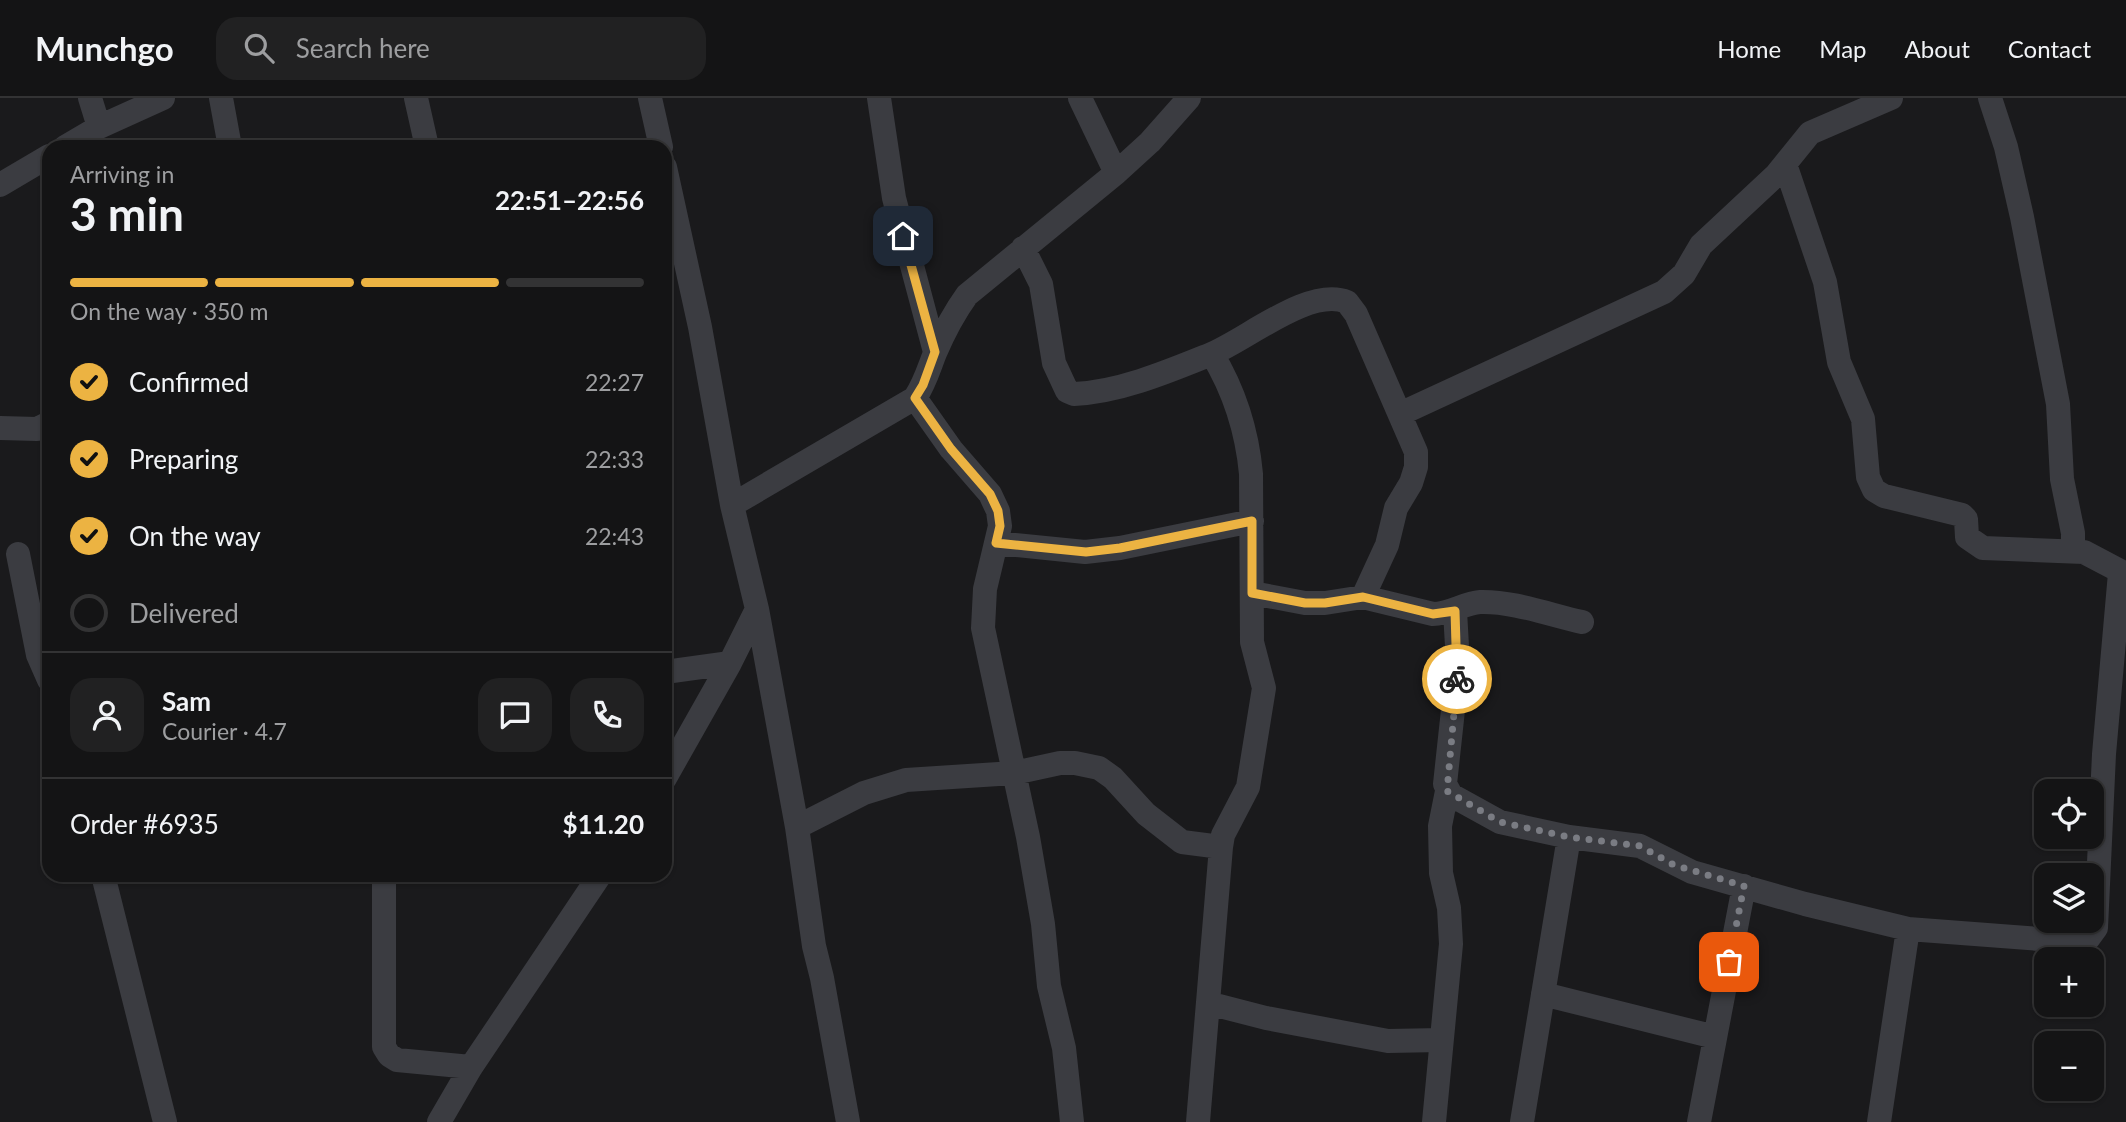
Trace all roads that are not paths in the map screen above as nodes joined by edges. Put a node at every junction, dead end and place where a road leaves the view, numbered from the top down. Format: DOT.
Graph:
graph roads {
  1 [pos="90,98"];
  2 [pos="163,98"];
  3 [pos="221,98"];
  4 [pos="416,98"];
  5 [pos="650,98"];
  6 [pos="879,98"];
  7 [pos="1080,98"];
  8 [pos="1189,98"];
  9 [pos="1891,98"];
  10 [pos="1990,98"];
  11 [pos="99,127"];
  12 [pos="77,140"];
  13 [pos="229,140"];
  14 [pos="425,140"];
  15 [pos="659,140"];
  16 [pos="42,160"];
  17 [pos="1786,164"];
  18 [pos="1116,173"];
  19 [pos="0,184"];
  20 [pos="672,199"];
  21 [pos="1023,248"];
  22 [pos="935,352"];
  23 [pos="1212,354"];
  24 [pos="915,398"];
  25 [pos="1399,414"];
  26 [pos="42,426"];
  27 [pos="0,428"];
  28 [pos="732,505"];
  29 [pos="1252,521"];
  30 [pos="996,543"];
  31 [pos="2073,550"];
  32 [pos="18,554"];
  33 [pos="2123,573"];
  34 [pos="1252,593"];
  35 [pos="1363,597"];
  36 [pos="757,609"];
  37 [pos="1455,611"];
  38 [pos="1582,622"];
  39 [pos="730,663"];
  40 [pos="42,664"];
  41 [pos="672,671"];
  42 [pos="672,766"];
  43 [pos="1014,773"];
  44 [pos="1447,791"];
  45 [pos="797,827"];
  46 [pos="1569,837"];
  47 [pos="1221,847"];
  48 [pos="105,882"];
  49 [pos="384,882"];
  50 [pos="595,882"];
  51 [pos="1744,886"];
  52 [pos="1908,929"];
  53 [pos="1544,994"];
  54 [pos="1208,1003"];
  55 [pos="1715,1037"];
  56 [pos="1441,1040"];
  57 [pos="471,1067"];
  58 [pos="164,1122"];
  59 [pos="439,1122"];
  60 [pos="848,1122"];
  61 [pos="1072,1122"];
  62 [pos="1198,1122"];
  63 [pos="1434,1122"];
  64 [pos="1522,1122"];
  65 [pos="1699,1122"];
  66 [pos="1879,1122"];
  1 -- 11 [label="street"];
  2 -- 11 [label="street"];
  3 -- 13 [label="street"];
  4 -- 14 [label="street"];
  5 -- 15 [label="street"];
  6 -- 22 [label="street"];
  7 -- 18 [label="street"];
  8 -- 18 [label="street"];
  9 -- 17 [label="street"];
  10 -- 31 [label="street"];
  11 -- 12 [label="street"];
  16 -- 19 [label="street"];
  17 -- 25 [label="street"];
  17 -- 31 [label="street"];
  18 -- 21 [label="street"];
  20 -- 28 [label="street"];
  21 -- 22 [label="street"];
  21 -- 23 [label="street"];
  22 -- 24 [label="street"];
  23 -- 25 [label="street"];
  23 -- 29 [label="street"];
  24 -- 28 [label="street"];
  24 -- 30 [label="street"];
  25 -- 35 [label="street"];
  26 -- 27 [label="street"];
  28 -- 36 [label="street"];
  29 -- 30 [label="street"];
  29 -- 34 [label="street"];
  30 -- 43 [label="street"];
  31 -- 33 [label="street"];
  32 -- 40 [label="street"];
  33 -- 52 [label="street"];
  34 -- 35 [label="street"];
  34 -- 47 [label="street"];
  35 -- 37 [label="street"];
  36 -- 39 [label="street"];
  36 -- 45 [label="street"];
  37 -- 38 [label="street"];
  37 -- 44 [label="street"];
  39 -- 41 [label="street"];
  39 -- 42 [label="street"];
  43 -- 45 [label="street"];
  43 -- 47 [label="street"];
  43 -- 61 [label="street"];
  44 -- 46 [label="street"];
  44 -- 56 [label="street"];
  45 -- 60 [label="street"];
  46 -- 51 [label="street"];
  46 -- 53 [label="street"];
  47 -- 54 [label="street"];
  48 -- 58 [label="street"];
  49 -- 57 [label="street"];
  50 -- 57 [label="street"];
  51 -- 52 [label="street"];
  51 -- 55 [label="street"];
  52 -- 66 [label="street"];
  53 -- 55 [label="street"];
  53 -- 64 [label="street"];
  54 -- 56 [label="street"];
  54 -- 62 [label="street"];
  55 -- 65 [label="street"];
  56 -- 63 [label="street"];
  57 -- 59 [label="street"];
}
